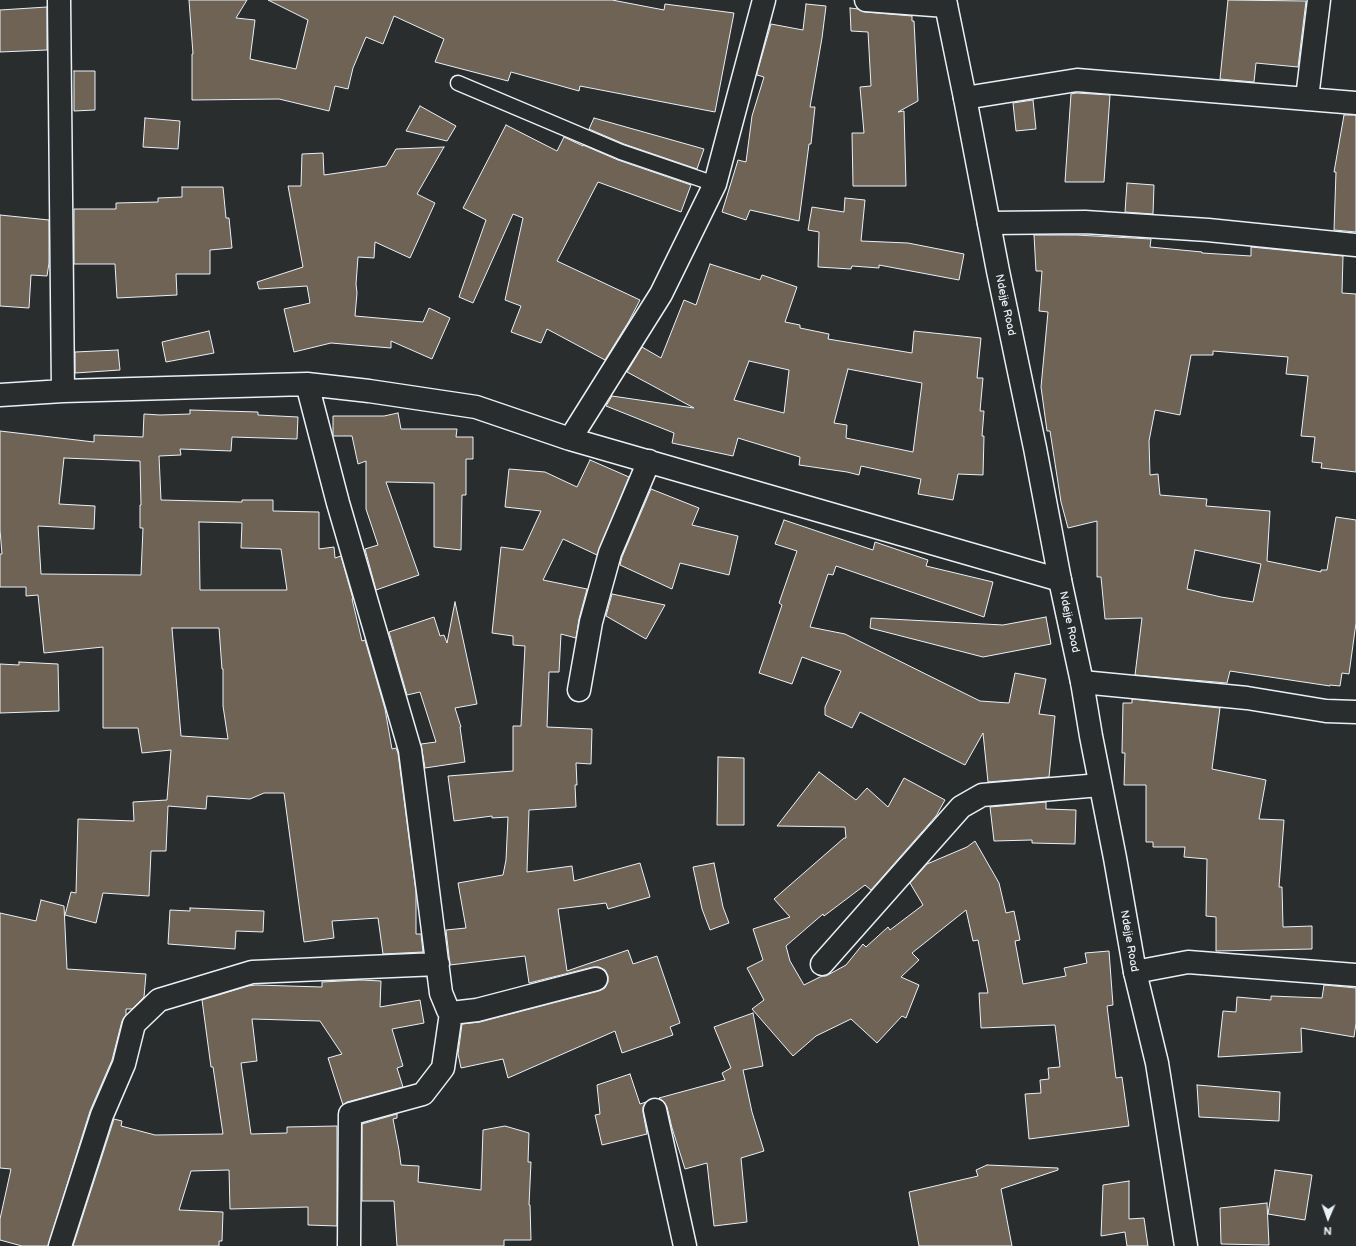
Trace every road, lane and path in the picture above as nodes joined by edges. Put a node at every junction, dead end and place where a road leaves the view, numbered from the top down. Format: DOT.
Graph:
graph roads {
  1 [pos="59,0"];
  2 [pos="764,0"];
  3 [pos="866,0"];
  4 [pos="1319,0"];
  5 [pos="945,3"];
  6 [pos="458,84"];
  7 [pos="965,98"];
  8 [pos="1307,98"];
  9 [pos="1356,103"];
  10 [pos="715,184"];
  11 [pos="989,223"];
  12 [pos="1356,245"];
  13 [pos="307,384"];
  14 [pos="63,392"];
  15 [pos="0,395"];
  16 [pos="570,439"];
  17 [pos="649,461"];
  18 [pos="1060,580"];
  19 [pos="1082,682"];
  20 [pos="579,690"];
  21 [pos="1356,712"];
  22 [pos="1100,785"];
  23 [pos="438,964"];
  24 [pos="822,964"];
  25 [pos="1135,972"];
  26 [pos="1356,976"];
  27 [pos="596,979"];
  28 [pos="451,1013"];
  29 [pos="654,1110"];
  30 [pos="60,1246"];
  31 [pos="349,1246"];
  32 [pos="685,1246"];
  33 [pos="1186,1246"];
  1 -- 14 [label="street"];
  2 -- 10 [label="street"];
  3 -- 5 [label="street"];
  4 -- 8 [label="street"];
  5 -- 7 [label="street, Ndejje Road"];
  6 -- 10 [label="lane"];
  7 -- 8 [label="street"];
  7 -- 11 [label="street, Ndejje Road"];
  8 -- 9 [label="street"];
  10 -- 16 [label="street"];
  11 -- 12 [label="street"];
  11 -- 18 [label="street, Ndejje Road"];
  13 -- 14 [label="street"];
  13 -- 16 [label="street"];
  13 -- 23 [label="street"];
  14 -- 15 [label="street"];
  16 -- 17 [label="street"];
  17 -- 18 [label="street"];
  17 -- 20 [label="street"];
  18 -- 19 [label="street, Ndejje Road"];
  19 -- 21 [label="street"];
  19 -- 22 [label="street, Ndejje Road"];
  22 -- 24 [label="street"];
  22 -- 25 [label="street, Ndejje Road"];
  23 -- 28 [label="street"];
  23 -- 30 [label="street"];
  25 -- 26 [label="street"];
  25 -- 33 [label="street, Ndejje Road"];
  27 -- 28 [label="street"];
  28 -- 31 [label="street"];
  29 -- 32 [label="street"];
}
